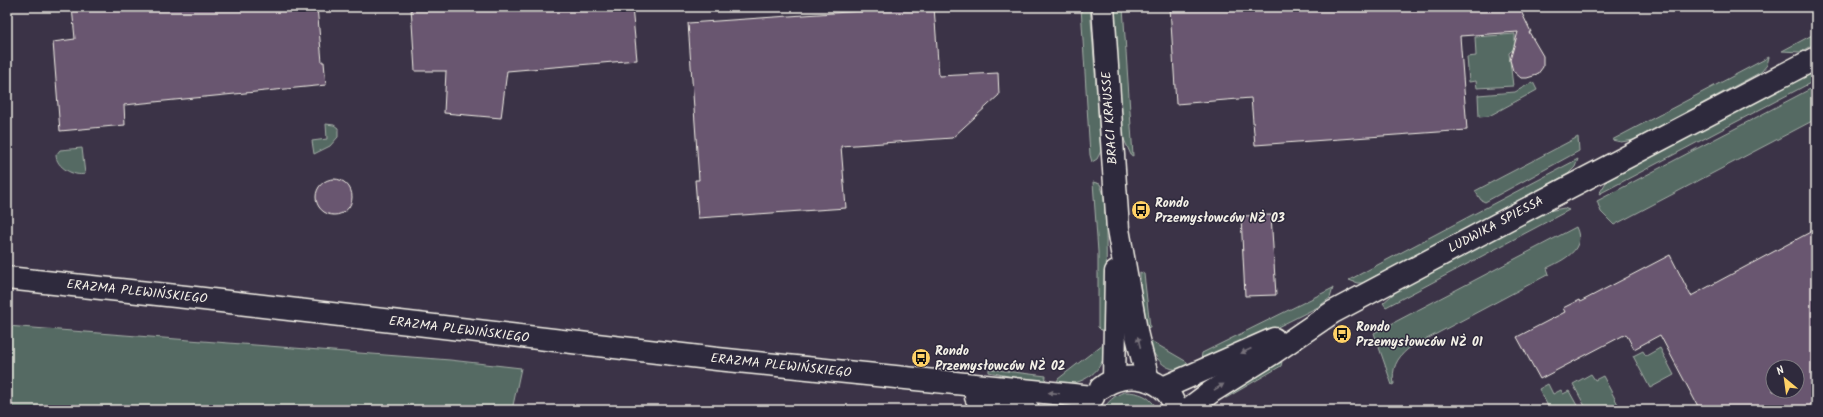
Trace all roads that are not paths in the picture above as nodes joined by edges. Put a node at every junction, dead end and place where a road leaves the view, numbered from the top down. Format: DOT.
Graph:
graph roads {
  1 [pos="1103,7"];
  2 [pos="1816,58"];
  3 [pos="1118,229"];
  4 [pos="7,278"];
  5 [pos="1333,312"];
  6 [pos="912,380"];
  7 [pos="1114,380"];
  8 [pos="1156,384"];
  9 [pos="1090,403"];
  10 [pos="1028,410"];
  11 [pos="1176,410"];
  12 [pos="1187,410"];
  1 -- 3 [label="street, BRACI KRAUSSE"];
  2 -- 5 [label="street, LUDWIKA SPIESSA"];
  3 -- 7 [label="street, BRACI KRAUSSE"];
  8 -- 3 [label="street, BRACI KRAUSSE, one-way"];
  4 -- 6 [label="street, ERAZMA PLEWIŃSKIEGO"];
  5 -- 8 [label="street, one-way"];
  12 -- 5 [label="street, LUDWIKA SPIESSA, one-way"];
  9 -- 6 [label="street, ERAZMA PLEWIŃSKIEGO, one-way"];
  6 -- 10 [label="street, ERAZMA PLEWIŃSKIEGO"];
  7 -- 8 [label="street"];
  7 -- 9 [label="street"];
  8 -- 11 [label="street, BRACI KRAUSSE"];
}
